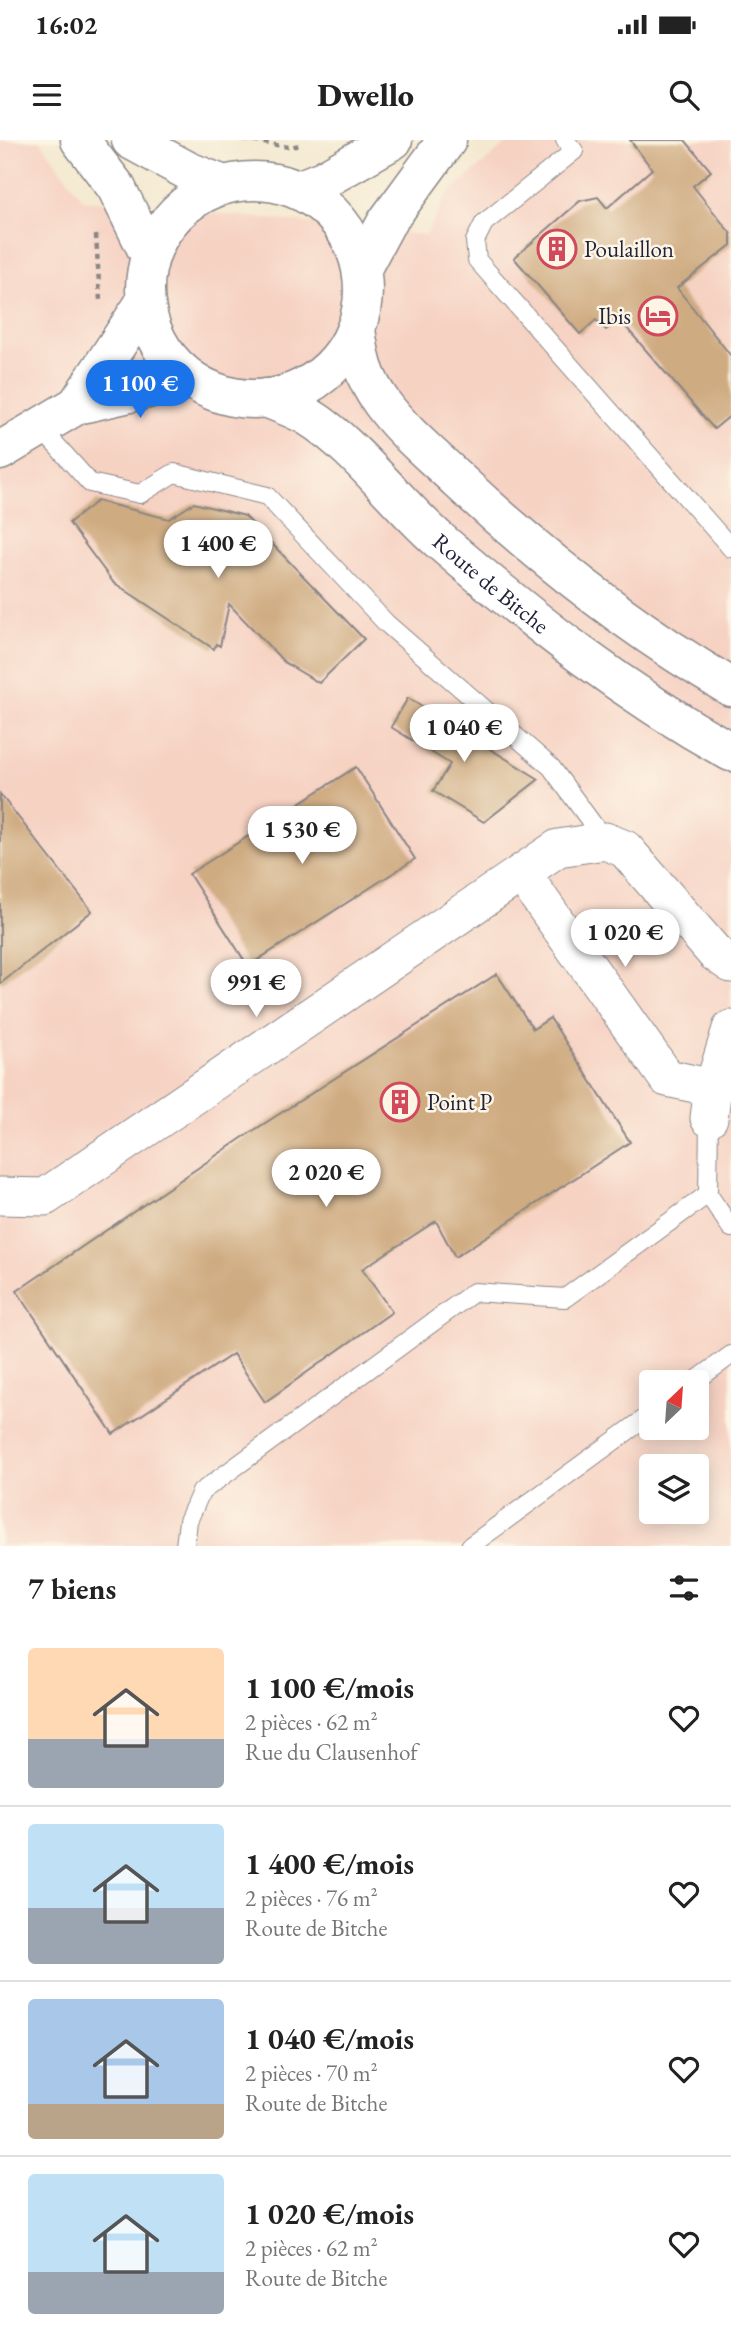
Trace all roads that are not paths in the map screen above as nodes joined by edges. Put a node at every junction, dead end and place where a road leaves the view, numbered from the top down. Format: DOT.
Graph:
graph roads {
  1 [pos="80,140"];
  2 [pos="131,140"];
  3 [pos="393,140"];
  4 [pos="447,140"];
  5 [pos="576,144"];
  6 [pos="224,185"];
  7 [pos="298,190"];
  8 [pos="150,256"];
  9 [pos="362,268"];
  10 [pos="145,302"];
  11 [pos="356,329"];
  12 [pos="191,379"];
  13 [pos="265,398"];
  14 [pos="77,405"];
  15 [pos="40,427"];
  16 [pos="0,451"];
  17 [pos="731,548"];
  18 [pos="731,687"];
  19 [pos="731,752"];
  20 [pos="605,841"];
  21 [pos="522,874"];
  22 [pos="731,964"];
  23 [pos="731,1029"];
  24 [pos="711,1103"];
  25 [pos="708,1194"];
  26 [pos="0,1196"];
  27 [pos="731,1228"];
  28 [pos="731,1355"];
  29 [pos="709,1371"];
  30 [pos="639,1423"];
  31 [pos="185,1546"];
  32 [pos="470,1546"];
  1 -- 8 [label="main road"];
  2 -- 6 [label="main road"];
  3 -- 7 [label="main road"];
  4 -- 9 [label="main road"];
  5 -- 17 [label="lane"];
  6 -- 7 [label="main road"];
  6 -- 8 [label="main road"];
  7 -- 9 [label="main road"];
  8 -- 10 [label="main road"];
  9 -- 11 [label="main road"];
  10 -- 12 [label="main road"];
  10 -- 14 [label="main road"];
  11 -- 13 [label="main road"];
  11 -- 18 [label="main road"];
  12 -- 13 [label="main road"];
  12 -- 14 [label="main road"];
  13 -- 19 [label="main road, Route de Bitche"];
  14 -- 15 [label="main road"];
  15 -- 16 [label="main road"];
  15 -- 20 [label="lane"];
  20 -- 21 [label="street"];
  20 -- 22 [label="street"];
  21 -- 24 [label="street"];
  21 -- 26 [label="street"];
  23 -- 24 [label="street"];
  24 -- 25 [label="lane"];
  25 -- 27 [label="lane"];
  25 -- 31 [label="lane"];
  28 -- 29 [label="lane"];
  30 -- 32 [label="lane"];
}
